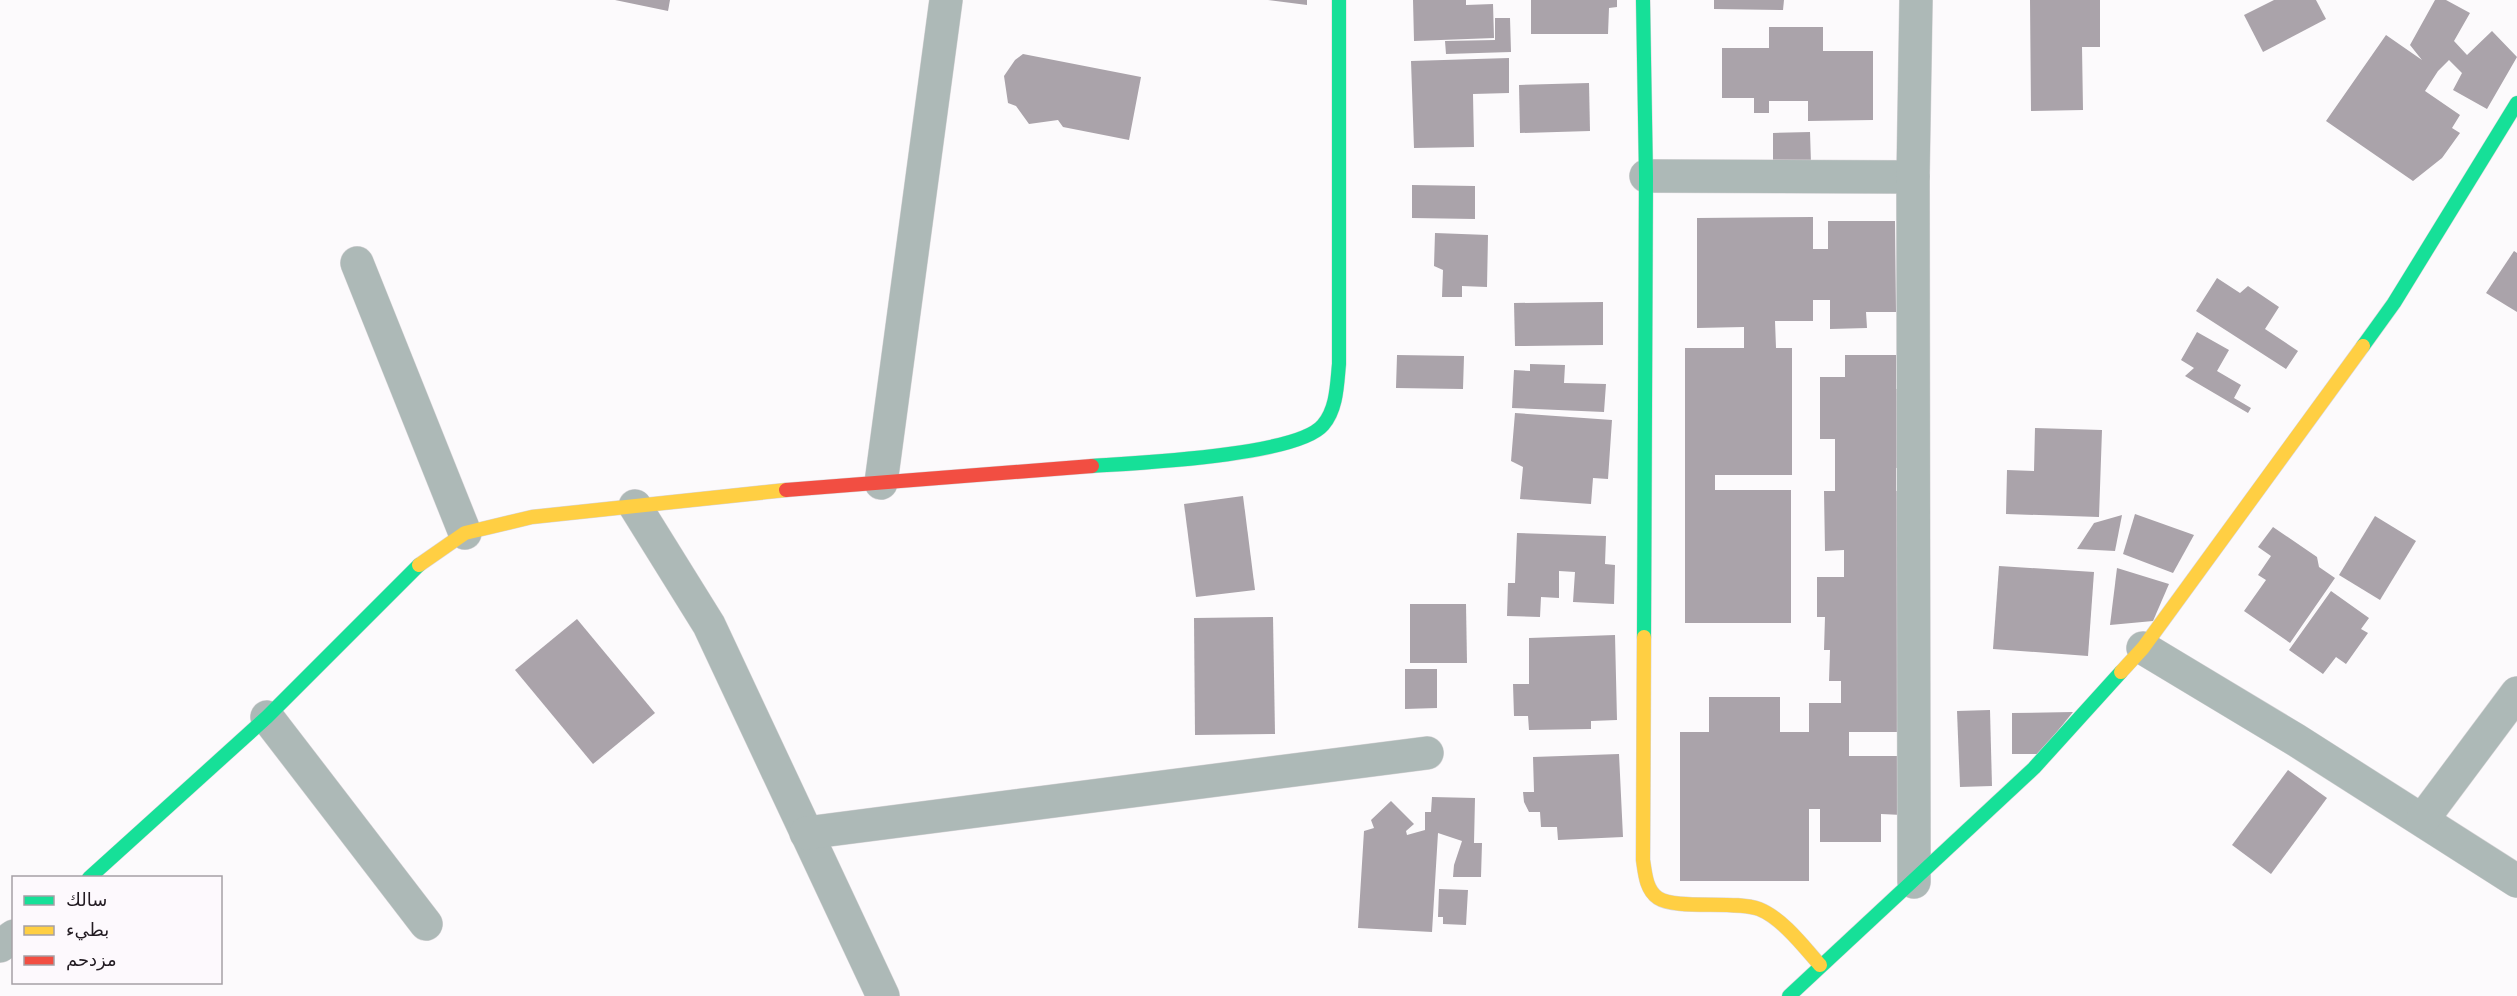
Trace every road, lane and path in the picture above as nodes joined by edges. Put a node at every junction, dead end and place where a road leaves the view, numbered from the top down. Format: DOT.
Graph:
graph roads {
  1 [pos="946,0"];
  2 [pos="1339,0"];
  3 [pos="1643,0"];
  4 [pos="1916,0"];
  5 [pos="2517,103"];
  6 [pos="1646,176"];
  7 [pos="1913,177"];
  8 [pos="357,263"];
  9 [pos="881,483"];
  10 [pos="635,506"];
  11 [pos="465,533"];
  12 [pos="2143,648"];
  13 [pos="2517,693"];
  14 [pos="267,717"];
  15 [pos="1427,753"];
  16 [pos="2422,819"];
  17 [pos="806,834"];
  18 [pos="91,876"];
  19 [pos="2517,881"];
  20 [pos="1914,882"];
  21 [pos="426,924"];
  22 [pos="1820,965"];
  23 [pos="883,996"];
  24 [pos="1789,996"];
  1 -- 9 [label="street"];
  2 -- 9 [label="street"];
  3 -- 6 [label="street"];
  4 -- 7 [label="street"];
  5 -- 12 [label="street"];
  6 -- 7 [label="street"];
  6 -- 22 [label="street"];
  7 -- 20 [label="street"];
  8 -- 11 [label="street"];
  9 -- 10 [label="street"];
  10 -- 11 [label="street"];
  10 -- 17 [label="street"];
  11 -- 14 [label="street"];
  12 -- 16 [label="street"];
  12 -- 20 [label="street"];
  13 -- 16 [label="street"];
  14 -- 18 [label="street"];
  14 -- 21 [label="street"];
  15 -- 17 [label="street"];
  16 -- 19 [label="street"];
  17 -- 23 [label="street"];
  20 -- 22 [label="street"];
  22 -- 24 [label="street"];
}
